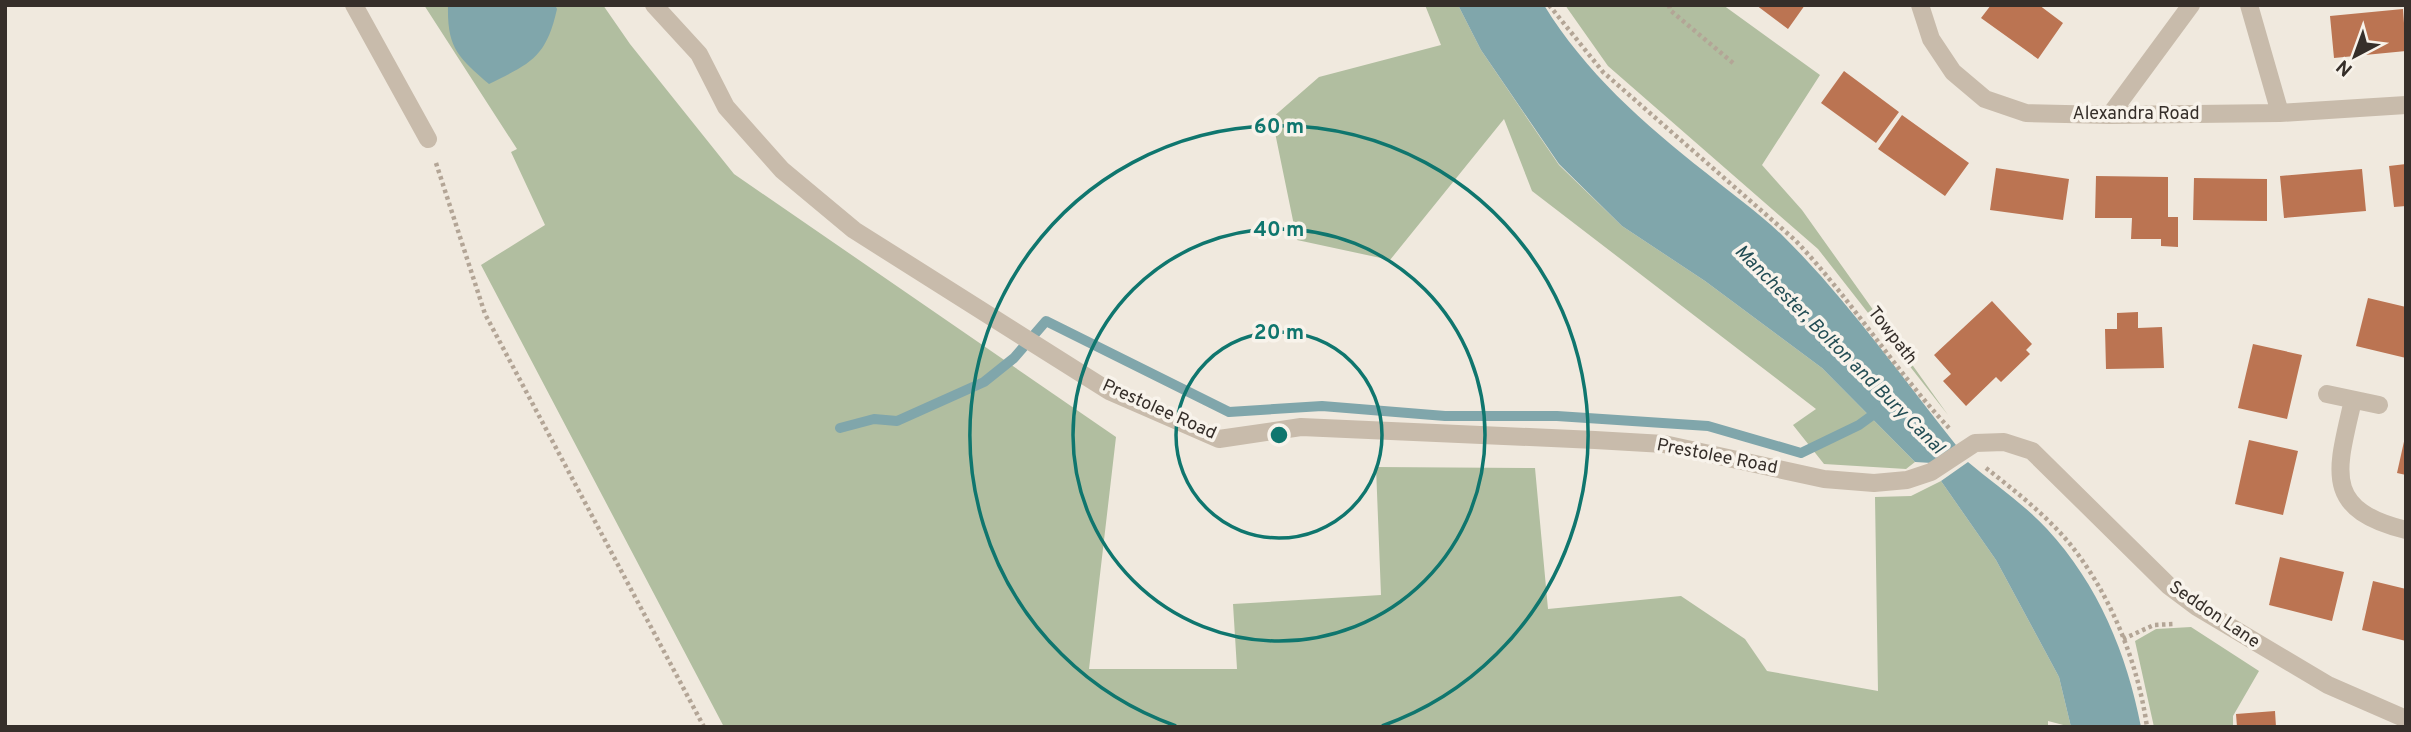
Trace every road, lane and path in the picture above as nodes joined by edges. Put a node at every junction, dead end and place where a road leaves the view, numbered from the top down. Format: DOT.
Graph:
graph roads {
  1 [pos="354,5"];
  2 [pos="654,5"];
  3 [pos="1549,5"];
  4 [pos="1669,5"];
  5 [pos="1920,5"];
  6 [pos="2191,5"];
  7 [pos="2249,5"];
  8 [pos="1733,62"];
  9 [pos="2406,105"];
  10 [pos="2280,113"];
  11 [pos="2110,116"];
  12 [pos="428,139"];
  13 [pos="2327,394"];
  14 [pos="2353,400"];
  15 [pos="2379,405"];
  16 [pos="1956,435"];
  17 [pos="1976,451"];
  18 [pos="2406,530"];
  19 [pos="2197,607"];
  20 [pos="2123,639"];
  21 [pos="2397,721"];
  22 [pos="704,727"];
  23 [pos="2147,727"];
  1 -- 12 [label="street"];
  2 -- 17 [label="street, Prestolee Road"];
  3 -- 16 [label="path, Towpath"];
  4 -- 8 [label="path"];
  5 -- 11 [label="street, Alexandra Road"];
  6 -- 11 [label="street"];
  7 -- 10 [label="street"];
  9 -- 10 [label="street, Alexandra Road"];
  10 -- 11 [label="street, Alexandra Road"];
  12 -- 22 [label="path"];
  13 -- 14 [label="street"];
  14 -- 15 [label="street"];
  14 -- 18 [label="street"];
  17 -- 19 [label="street, Seddon Lane"];
  17 -- 20 [label="path"];
  19 -- 20 [label="path"];
  19 -- 21 [label="street, Seddon Lane"];
  20 -- 23 [label="path"];
}
